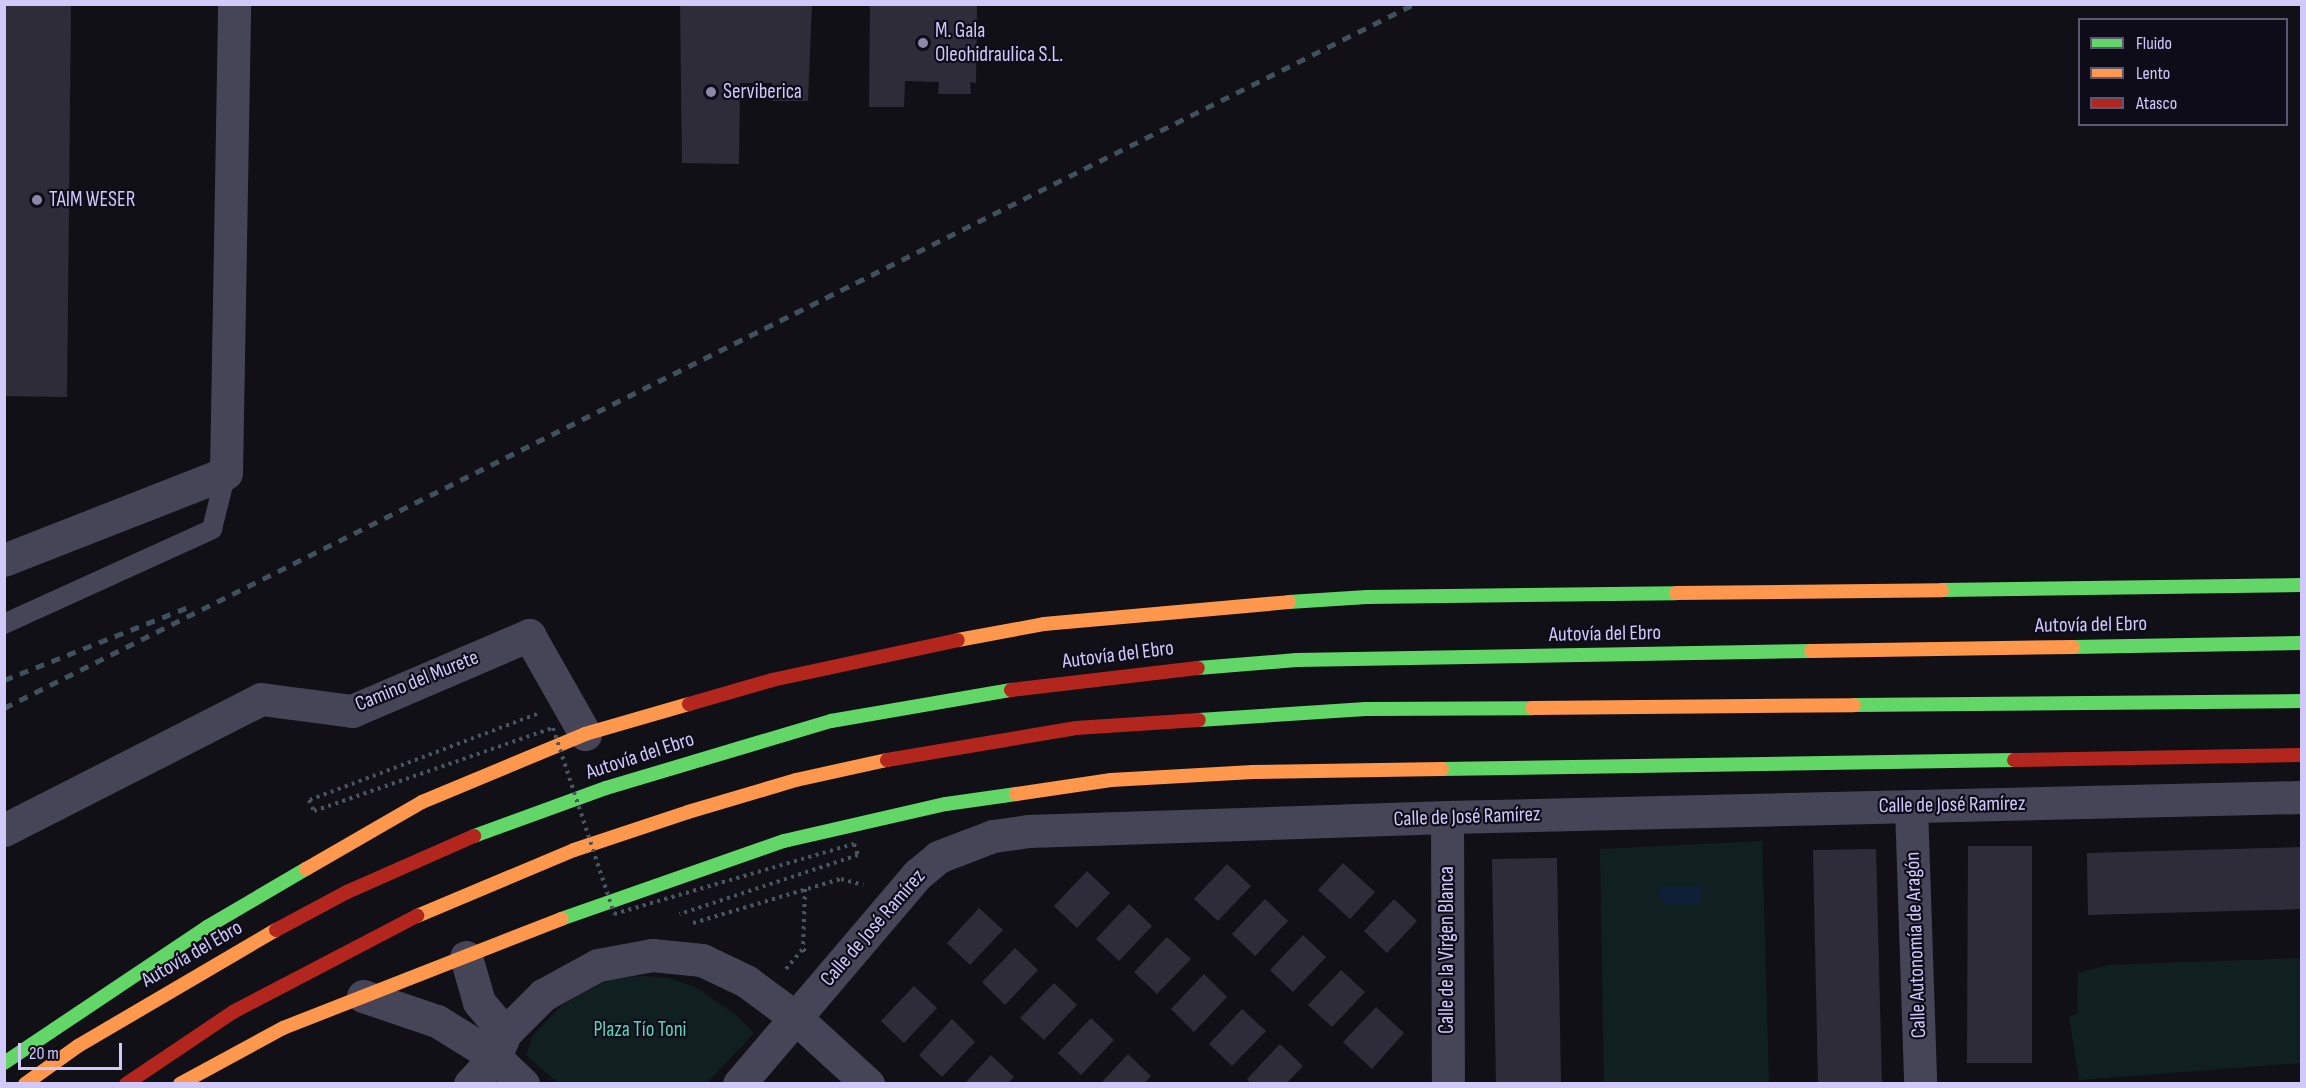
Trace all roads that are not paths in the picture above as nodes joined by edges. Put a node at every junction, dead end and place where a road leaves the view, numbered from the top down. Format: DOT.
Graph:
graph roads {
  1 [pos="234,4"];
  2 [pos="226,473"];
  3 [pos="4,560"];
  4 [pos="2301,585"];
  5 [pos="4,624"];
  6 [pos="2301,643"];
  7 [pos="2301,701"];
  8 [pos="585,734"];
  9 [pos="2301,755"];
  10 [pos="2301,797"];
  11 [pos="1911,806"];
  12 [pos="1447,817"];
  13 [pos="4,830"];
  14 [pos="466,957"];
  15 [pos="363,996"];
  16 [pos="796,1018"];
  17 [pos="500,1045"];
  18 [pos="4,1064"];
  19 [pos="25,1083"];
  20 [pos="126,1083"];
  21 [pos="180,1083"];
  22 [pos="470,1083"];
  23 [pos="523,1083"];
  24 [pos="739,1083"];
  25 [pos="868,1083"];
  26 [pos="1448,1083"];
  27 [pos="1920,1083"];
  1 -- 2 [label="street"];
  2 -- 3 [label="street"];
  2 -- 5 [label="lane"];
  4 -- 8 [label="main road"];
  6 -- 19 [label="main road, Autovía del Ebro"];
  7 -- 20 [label="main road"];
  8 -- 13 [label="street, Camino del Murete"];
  8 -- 18 [label="main road"];
  9 -- 14 [label="main road"];
  10 -- 11 [label="street, Calle de José Ramírez"];
  11 -- 12 [label="street, Calle de José Ramírez"];
  11 -- 27 [label="street, Calle Autonomía de Aragón"];
  12 -- 16 [label="street, Calle de José Ramírez"];
  12 -- 26 [label="street, Calle de la Virgen Blanca"];
  14 -- 15 [label="main road"];
  14 -- 17 [label="street"];
  15 -- 17 [label="street"];
  15 -- 21 [label="main road"];
  16 -- 17 [label="street"];
  16 -- 24 [label="street, Calle de José Ramírez"];
  16 -- 25 [label="street"];
  17 -- 22 [label="street"];
  17 -- 23 [label="street"];
}
